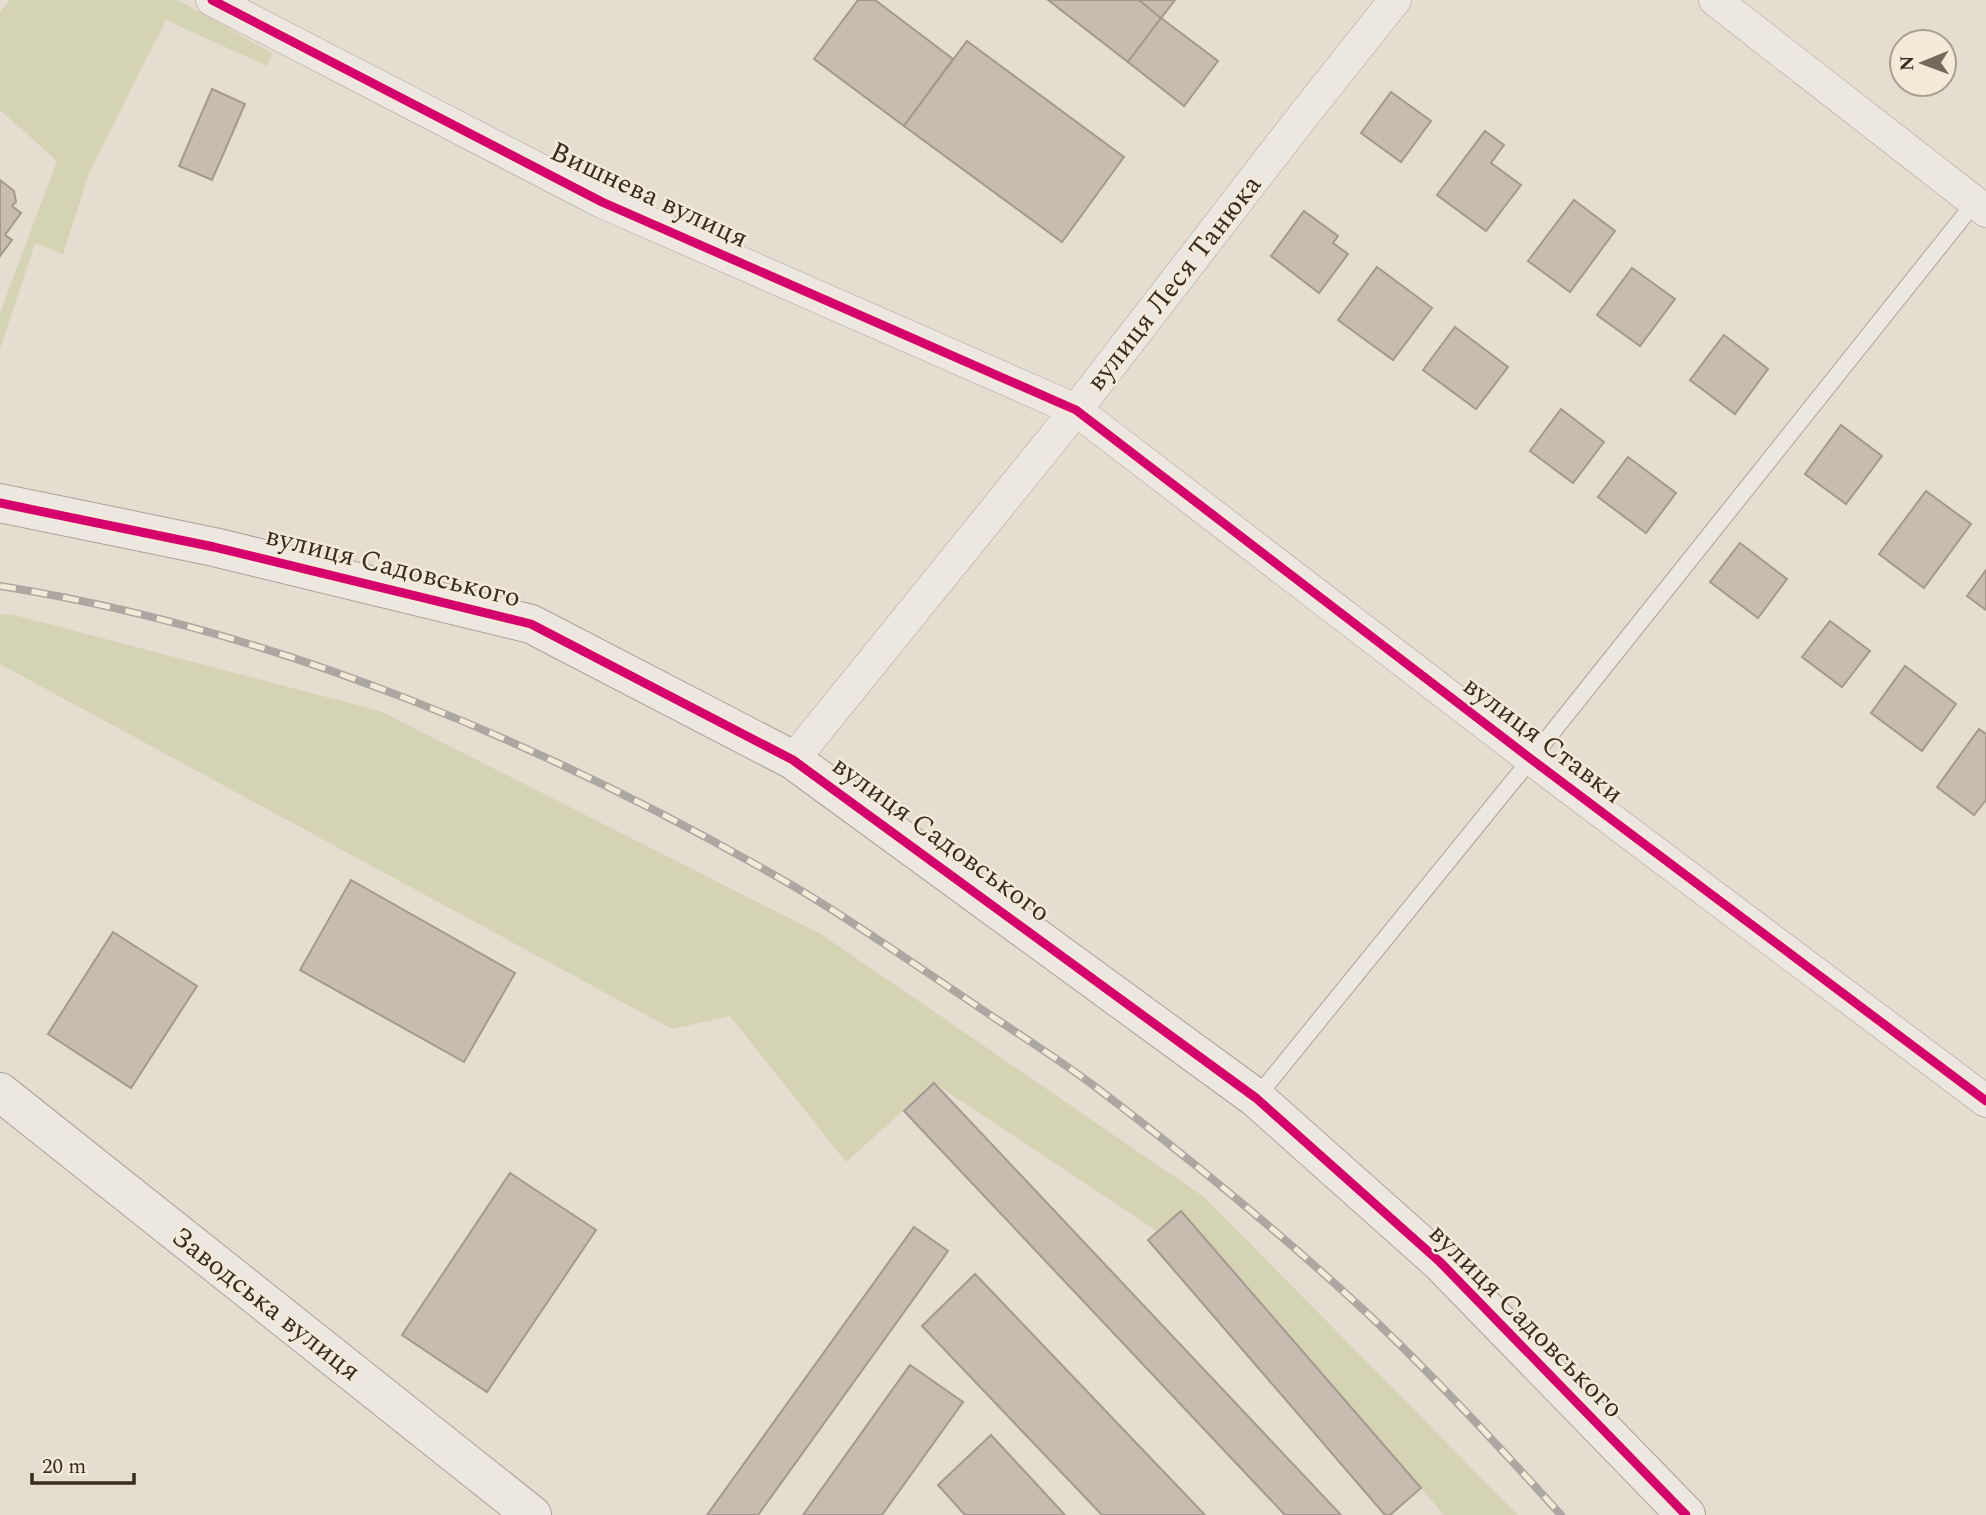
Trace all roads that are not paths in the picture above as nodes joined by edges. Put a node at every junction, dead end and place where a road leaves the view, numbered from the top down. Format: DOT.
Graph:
graph roads {
  1 [pos="212,0"];
  2 [pos="1395,0"];
  3 [pos="1715,0"];
  4 [pos="1980,206"];
  5 [pos="1076,410"];
  6 [pos="0,503"];
  7 [pos="1531,759"];
  8 [pos="793,760"];
  9 [pos="0,1092"];
  10 [pos="1256,1098"];
  11 [pos="1986,1101"];
  12 [pos="532,1515"];
  13 [pos="1685,1515"];
  1 -- 5 [label="street, Вишнева вулиця"];
  2 -- 5 [label="street, вулиця Леся Танюка"];
  3 -- 4 [label="street"];
  4 -- 7 [label="lane"];
  5 -- 7 [label="street, вулиця Ставки"];
  5 -- 8 [label="street, вулиця Леся Танюка"];
  6 -- 8 [label="street, вулиця Садовського"];
  7 -- 10 [label="lane"];
  7 -- 11 [label="street, вулиця Ставки"];
  8 -- 10 [label="street, вулиця Садовського"];
  9 -- 12 [label="street, Заводська вулиця"];
  10 -- 13 [label="street, вулиця Садовського"];
}
